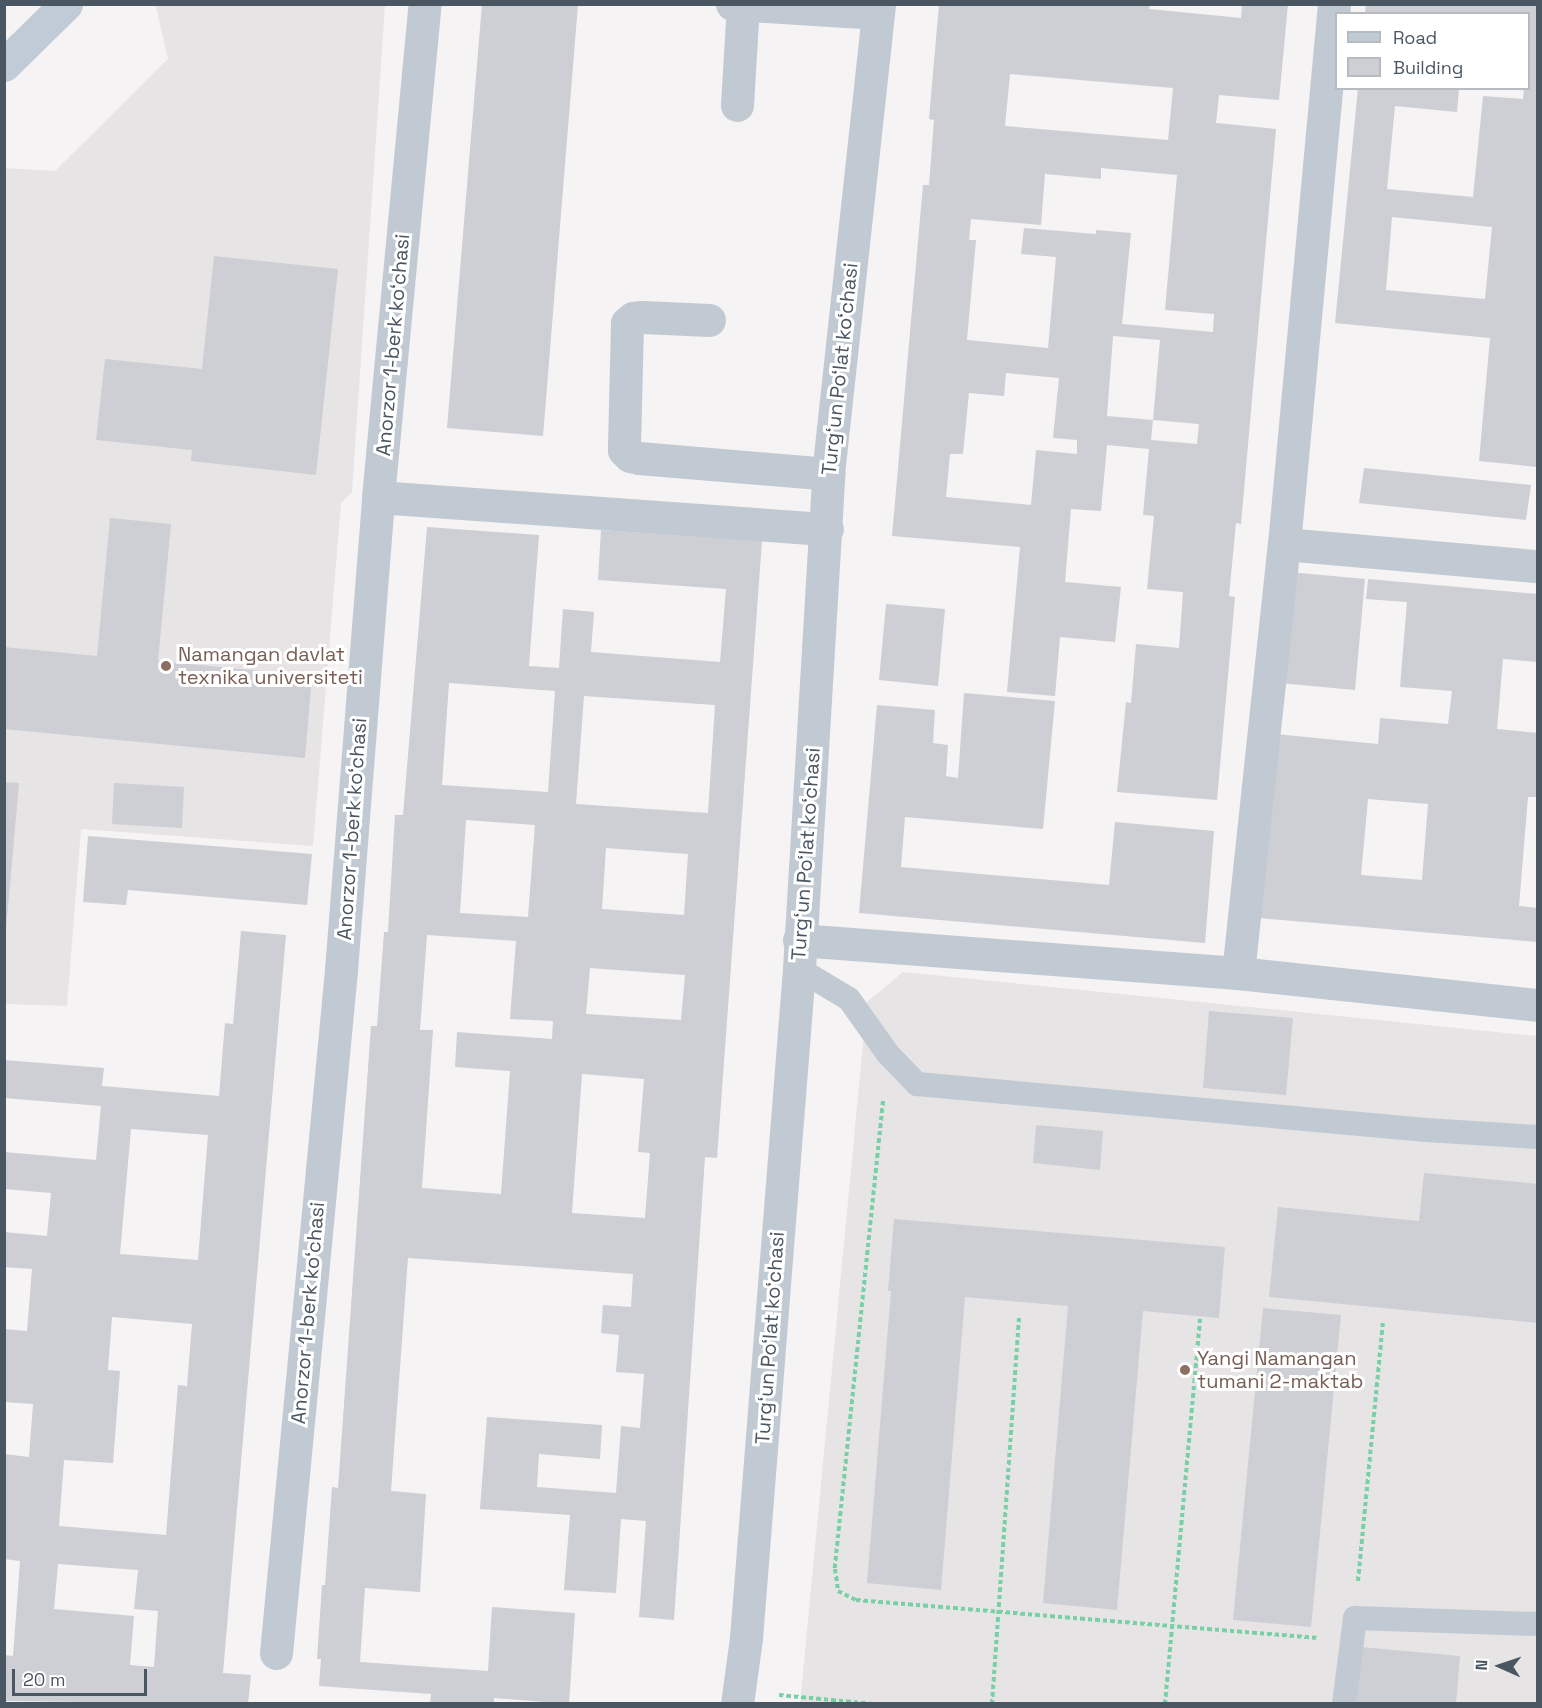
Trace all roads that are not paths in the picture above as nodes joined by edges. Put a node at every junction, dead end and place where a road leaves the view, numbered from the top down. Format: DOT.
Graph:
graph roads {
  1 [pos="66,4"];
  2 [pos="425,4"];
  3 [pos="732,4"];
  4 [pos="1334,4"];
  5 [pos="743,5"];
  6 [pos="878,9"];
  7 [pos="4,65"];
  8 [pos="737,105"];
  9 [pos="709,320"];
  10 [pos="828,474"];
  11 [pos="378,497"];
  12 [pos="827,529"];
  13 [pos="1284,544"];
  14 [pos="1538,566"];
  15 [pos="799,954"];
  16 [pos="1238,973"];
  17 [pos="1538,1005"];
  18 [pos="1538,1137"];
  19 [pos="1538,1624"];
  20 [pos="276,1653"];
  21 [pos="738,1697"];
  22 [pos="1344,1704"];
  1 -- 7 [label="main road"];
  2 -- 11 [label="street, Anorzor 1-berk koʻchasi"];
  3 -- 5 [label="street"];
  4 -- 13 [label="street"];
  5 -- 6 [label="street"];
  5 -- 8 [label="street"];
  6 -- 10 [label="street, Turgʻun Poʻlat koʻchasi"];
  9 -- 10 [label="street"];
  10 -- 12 [label="street, Turgʻun Poʻlat koʻchasi"];
  11 -- 12 [label="street"];
  11 -- 20 [label="street, Anorzor 1-berk koʻchasi"];
  12 -- 15 [label="street, Turgʻun Poʻlat koʻchasi"];
  13 -- 14 [label="street"];
  13 -- 16 [label="street"];
  15 -- 16 [label="street"];
  15 -- 18 [label="lane"];
  15 -- 21 [label="street, Turgʻun Poʻlat koʻchasi"];
  16 -- 17 [label="street"];
  19 -- 22 [label="lane"];
}
